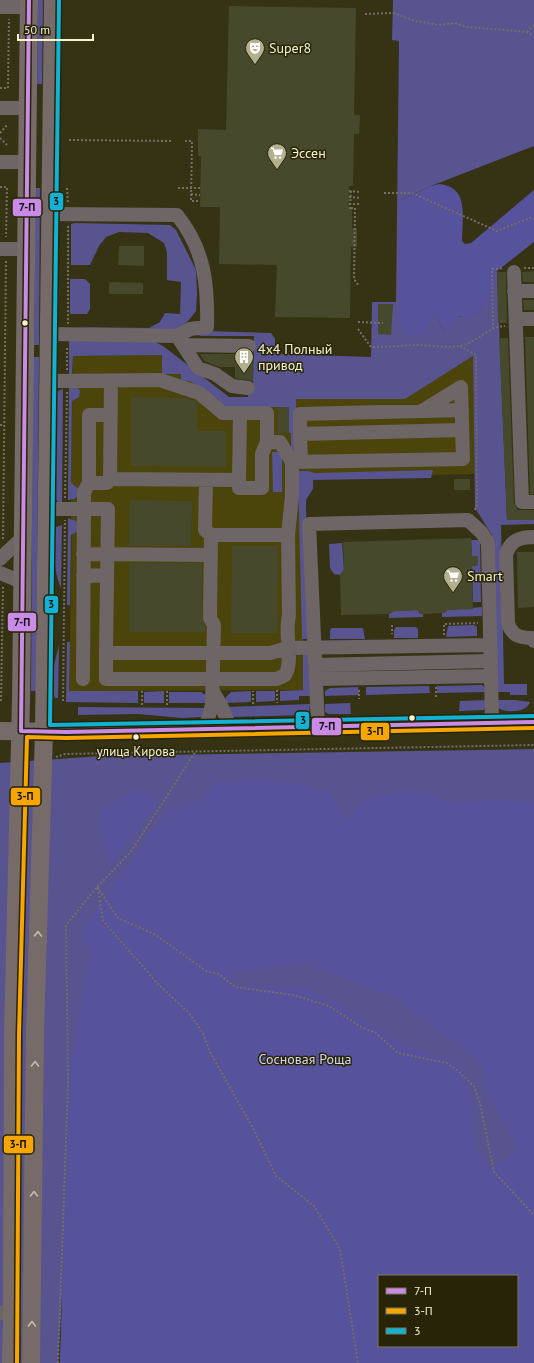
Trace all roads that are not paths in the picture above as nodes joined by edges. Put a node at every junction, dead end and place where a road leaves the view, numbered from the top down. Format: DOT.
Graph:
graph roads {
  1 [pos="52,0"];
  2 [pos="29,4"];
  3 [pos="5,7"];
  4 [pos="0,108"];
  5 [pos="28,108"];
  6 [pos="51,109"];
  7 [pos="0,162"];
  8 [pos="27,162"];
  9 [pos="51,163"];
  10 [pos="50,214"];
  11 [pos="3,249"];
  12 [pos="26,249"];
  13 [pos="513,269"];
  14 [pos="514,291"];
  15 [pos="534,291"];
  16 [pos="534,319"];
  17 [pos="516,322"];
  18 [pos="181,340"];
  19 [pos="48,342"];
  20 [pos="249,346"];
  21 [pos="25,350"];
  22 [pos="48,381"];
  23 [pos="111,381"];
  24 [pos="248,388"];
  25 [pos="462,410"];
  26 [pos="422,411"];
  27 [pos="240,413"];
  28 [pos="111,415"];
  29 [pos="462,430"];
  30 [pos="300,434"];
  31 [pos="267,442"];
  32 [pos="296,462"];
  33 [pos="110,479"];
  34 [pos="206,480"];
  35 [pos="239,480"];
  36 [pos="89,483"];
  37 [pos="534,502"];
  38 [pos="46,509"];
  39 [pos="84,509"];
  40 [pos="211,535"];
  41 [pos="288,535"];
  42 [pos="23,537"];
  43 [pos="534,537"];
  44 [pos="83,554"];
  45 [pos="108,554"];
  46 [pos="210,555"];
  47 [pos="2,558"];
  48 [pos="1,573"];
  49 [pos="83,575"];
  50 [pos="107,576"];
  51 [pos="22,582"];
  52 [pos="534,641"];
  53 [pos="490,645"];
  54 [pos="288,648"];
  55 [pos="313,648"];
  56 [pos="213,652"];
  57 [pos="106,653"];
  58 [pos="491,661"];
  59 [pos="315,672"];
  60 [pos="491,676"];
  61 [pos="83,678"];
  62 [pos="213,685"];
  63 [pos="534,722"];
  64 [pos="492,723"];
  65 [pos="318,727"];
  66 [pos="230,728"];
  67 [pos="205,729"];
  68 [pos="0,731"];
  69 [pos="21,731"];
  70 [pos="44,731"];
  71 [pos="6,1313"];
  72 [pos="11,1363"];
  73 [pos="31,1363"];
  1 -- 6 [label="main road"];
  2 -- 3 [label="street"];
  2 -- 5 [label="main road"];
  4 -- 5 [label="street"];
  5 -- 6 [label="main road"];
  5 -- 8 [label="main road"];
  6 -- 9 [label="main road"];
  7 -- 8 [label="street"];
  8 -- 9 [label="main road"];
  8 -- 12 [label="main road"];
  9 -- 10 [label="main road"];
  10 -- 18 [label="street"];
  10 -- 19 [label="main road"];
  11 -- 12 [label="street"];
  12 -- 21 [label="main road"];
  13 -- 14 [label="street"];
  14 -- 15 [label="street"];
  14 -- 17 [label="street"];
  16 -- 17 [label="street"];
  17 -- 37 [label="street"];
  18 -- 19 [label="street"];
  18 -- 20 [label="street"];
  18 -- 24 [label="street"];
  19 -- 21 [label="main road"];
  19 -- 22 [label="main road"];
  21 -- 42 [label="main road"];
  22 -- 23 [label="street"];
  22 -- 38 [label="main road"];
  23 -- 27 [label="street"];
  23 -- 28 [label="street"];
  25 -- 26 [label="street"];
  25 -- 26 [label="street"];
  25 -- 29 [label="street"];
  26 -- 30 [label="street"];
  27 -- 31 [label="street"];
  27 -- 35 [label="street"];
  28 -- 33 [label="street"];
  28 -- 36 [label="street"];
  29 -- 30 [label="street"];
  29 -- 32 [label="street"];
  30 -- 32 [label="street"];
  31 -- 32 [label="street"];
  31 -- 35 [label="street"];
  32 -- 41 [label="street"];
  33 -- 34 [label="street"];
  33 -- 36 [label="street"];
  34 -- 35 [label="street"];
  34 -- 40 [label="street"];
  36 -- 39 [label="street"];
  38 -- 39 [label="street"];
  38 -- 70 [label="main road"];
  39 -- 44 [label="street"];
  39 -- 45 [label="street"];
  40 -- 41 [label="street"];
  40 -- 46 [label="street"];
  41 -- 54 [label="street"];
  42 -- 47 [label="street"];
  42 -- 51 [label="main road"];
  43 -- 52 [label="street"];
  44 -- 45 [label="street"];
  44 -- 49 [label="street"];
  45 -- 46 [label="street"];
  45 -- 50 [label="street"];
  46 -- 56 [label="street"];
  48 -- 51 [label="street"];
  49 -- 50 [label="street"];
  49 -- 61 [label="street"];
  50 -- 57 [label="street"];
  51 -- 69 [label="main road"];
  53 -- 55 [label="street"];
  53 -- 55 [label="street"];
  53 -- 58 [label="street"];
  54 -- 55 [label="street"];
  54 -- 56 [label="street"];
  54 -- 62 [label="street"];
  55 -- 59 [label="street"];
  56 -- 57 [label="street"];
  56 -- 62 [label="street"];
  57 -- 62 [label="street"];
  58 -- 59 [label="street"];
  58 -- 60 [label="street"];
  59 -- 60 [label="street"];
  59 -- 65 [label="street"];
  60 -- 64 [label="street"];
  62 -- 66 [label="street"];
  62 -- 67 [label="street"];
  63 -- 64 [label="main road"];
  64 -- 65 [label="main road"];
  65 -- 66 [label="main road"];
  66 -- 67 [label="main road"];
  67 -- 70 [label="main road"];
  68 -- 69 [label="main road"];
  69 -- 70 [label="main road"];
  69 -- 71 [label="main road"];
  73 -- 70 [label="main road, one-way"];
  71 -- 72 [label="main road"];
}
